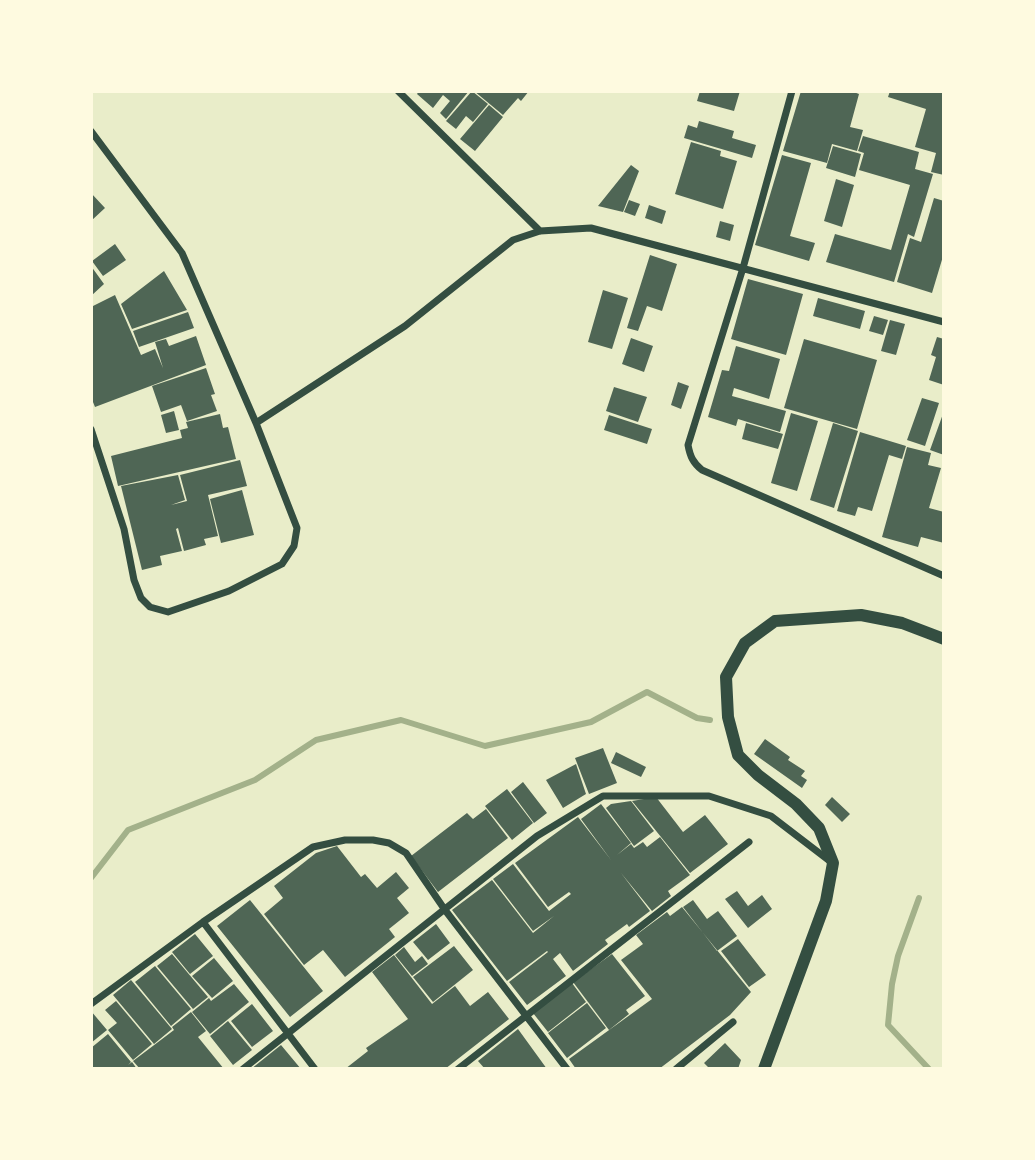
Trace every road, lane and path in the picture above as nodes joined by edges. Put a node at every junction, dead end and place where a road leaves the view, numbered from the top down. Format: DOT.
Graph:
graph roads {
  1 [pos="398,91"];
  2 [pos="792,91"];
  3 [pos="91,131"];
  4 [pos="540,231"];
  5 [pos="743,268"];
  6 [pos="944,323"];
  7 [pos="256,423"];
  8 [pos="91,429"];
  9 [pos="944,576"];
  10 [pos="944,639"];
  11 [pos="749,842"];
  12 [pos="833,863"];
  13 [pos="445,910"];
  14 [pos="203,922"];
  15 [pos="91,1004"];
  16 [pos="526,1015"];
  17 [pos="733,1022"];
  18 [pos="289,1034"];
  19 [pos="243,1069"];
  20 [pos="316,1069"];
  21 [pos="458,1069"];
  22 [pos="567,1069"];
  23 [pos="676,1069"];
  24 [pos="764,1069"];
  1 -- 4 [label="street"];
  2 -- 5 [label="street"];
  3 -- 7 [label="street"];
  4 -- 5 [label="street"];
  4 -- 7 [label="street"];
  5 -- 6 [label="street"];
  5 -- 9 [label="street"];
  7 -- 8 [label="street"];
  10 -- 12 [label="street"];
  11 -- 16 [label="street"];
  12 -- 13 [label="street"];
  12 -- 24 [label="street"];
  13 -- 14 [label="street"];
  13 -- 16 [label="street"];
  13 -- 18 [label="street"];
  14 -- 15 [label="street"];
  14 -- 18 [label="street"];
  16 -- 21 [label="street"];
  16 -- 22 [label="street"];
  17 -- 23 [label="street"];
  18 -- 19 [label="street"];
  18 -- 20 [label="street"];
}
